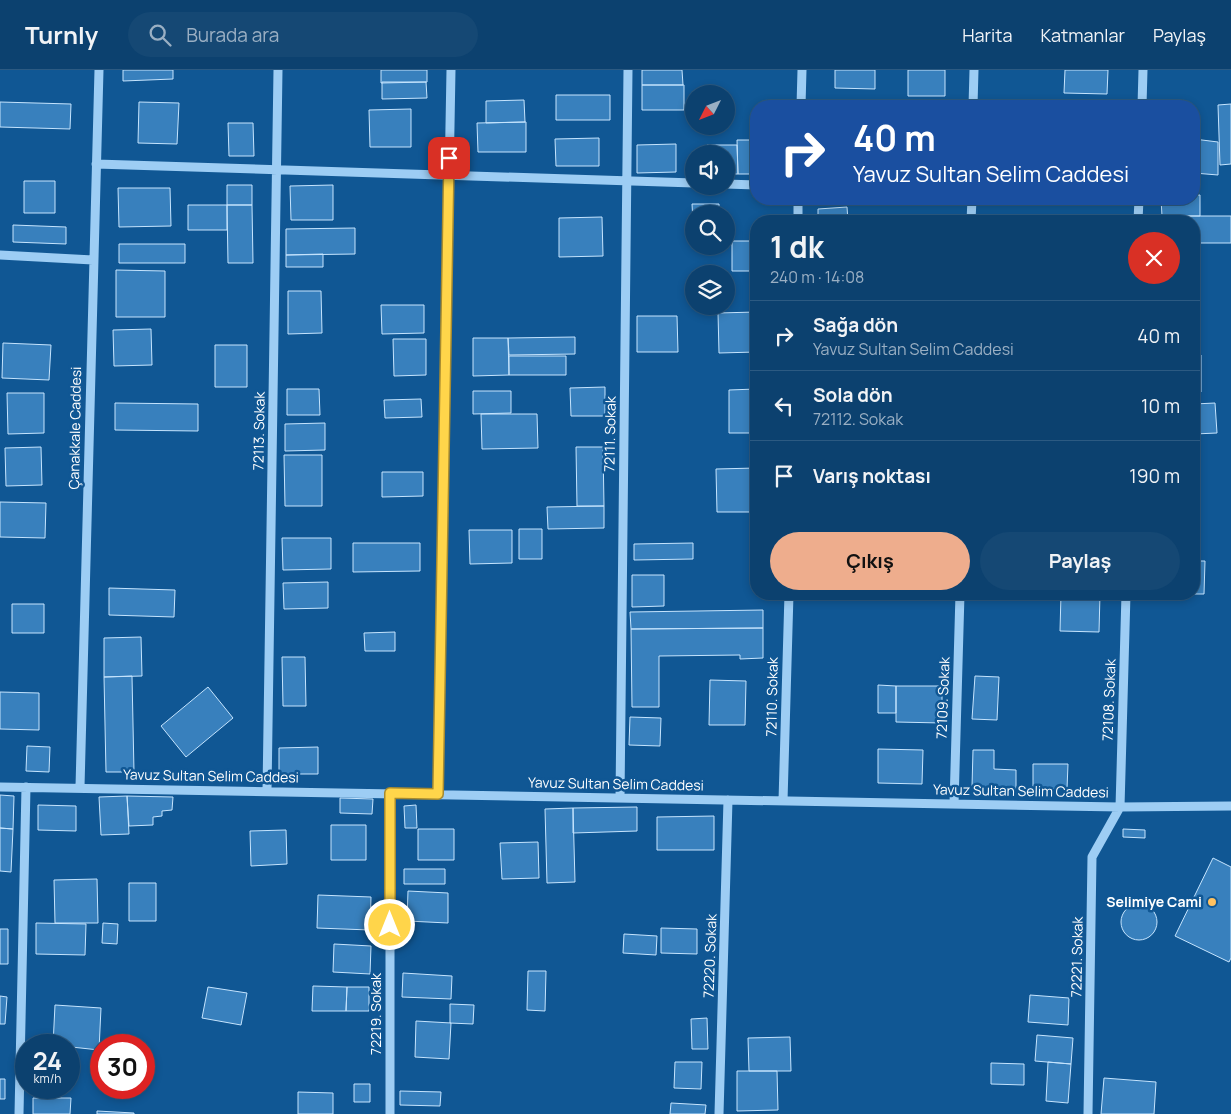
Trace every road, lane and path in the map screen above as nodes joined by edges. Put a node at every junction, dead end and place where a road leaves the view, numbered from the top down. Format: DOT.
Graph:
graph roads {
  1 [pos="99,70"];
  2 [pos="278,70"];
  3 [pos="451,70"];
  4 [pos="628,70"];
  5 [pos="802,70"];
  6 [pos="974,70"];
  7 [pos="1143,70"];
  8 [pos="801,100"];
  9 [pos="973,100"];
  10 [pos="1142,100"];
  11 [pos="96,164"];
  12 [pos="277,169"];
  13 [pos="449,175"];
  14 [pos="627,180"];
  15 [pos="685,182"];
  16 [pos="735,184"];
  17 [pos="750,184"];
  18 [pos="0,255"];
  19 [pos="93,260"];
  20 [pos="788,600"];
  21 [pos="960,600"];
  22 [pos="1126,600"];
  23 [pos="0,786"];
  24 [pos="26,787"];
  25 [pos="80,787"];
  26 [pos="267,791"];
  27 [pos="390,793"];
  28 [pos="438,794"];
  29 [pos="620,798"];
  30 [pos="728,800"];
  31 [pos="783,801"];
  32 [pos="954,804"];
  33 [pos="1231,806"];
  34 [pos="1120,807"];
  35 [pos="19,1114"];
  36 [pos="390,1114"];
  37 [pos="719,1114"];
  38 [pos="1088,1114"];
  1 -- 11 [label="street, Çanakkale Caddesi"];
  2 -- 12 [label="street, 72113. Sokak"];
  3 -- 13 [label="street"];
  4 -- 14 [label="street, 72111. Sokak"];
  5 -- 8 [label="street"];
  6 -- 9 [label="street"];
  7 -- 10 [label="street"];
  11 -- 12 [label="street"];
  11 -- 19 [label="street, Çanakkale Caddesi"];
  12 -- 13 [label="street"];
  12 -- 26 [label="street, 72113. Sokak"];
  13 -- 14 [label="street"];
  13 -- 28 [label="street"];
  14 -- 15 [label="street"];
  14 -- 29 [label="street, 72111. Sokak"];
  16 -- 17 [label="street"];
  18 -- 19 [label="street"];
  19 -- 25 [label="street, Çanakkale Caddesi"];
  20 -- 31 [label="street, 72110. Sokak"];
  21 -- 32 [label="street, 72109. Sokak"];
  22 -- 34 [label="street, 72108. Sokak"];
  23 -- 24 [label="street, Yavuz Sultan Selim Caddesi"];
  24 -- 25 [label="street, Yavuz Sultan Selim Caddesi"];
  24 -- 35 [label="street"];
  25 -- 26 [label="street, Yavuz Sultan Selim Caddesi"];
  26 -- 27 [label="street, Yavuz Sultan Selim Caddesi"];
  27 -- 28 [label="street, Yavuz Sultan Selim Caddesi"];
  27 -- 36 [label="street, 72219. Sokak"];
  28 -- 29 [label="street, Yavuz Sultan Selim Caddesi"];
  29 -- 30 [label="street, Yavuz Sultan Selim Caddesi"];
  30 -- 31 [label="street, Yavuz Sultan Selim Caddesi"];
  30 -- 37 [label="street, 72220. Sokak"];
  31 -- 32 [label="street, Yavuz Sultan Selim Caddesi"];
  32 -- 34 [label="street, Yavuz Sultan Selim Caddesi"];
  33 -- 34 [label="street, Yavuz Sultan Selim Caddesi"];
  34 -- 38 [label="street, 72221. Sokak"];
}
